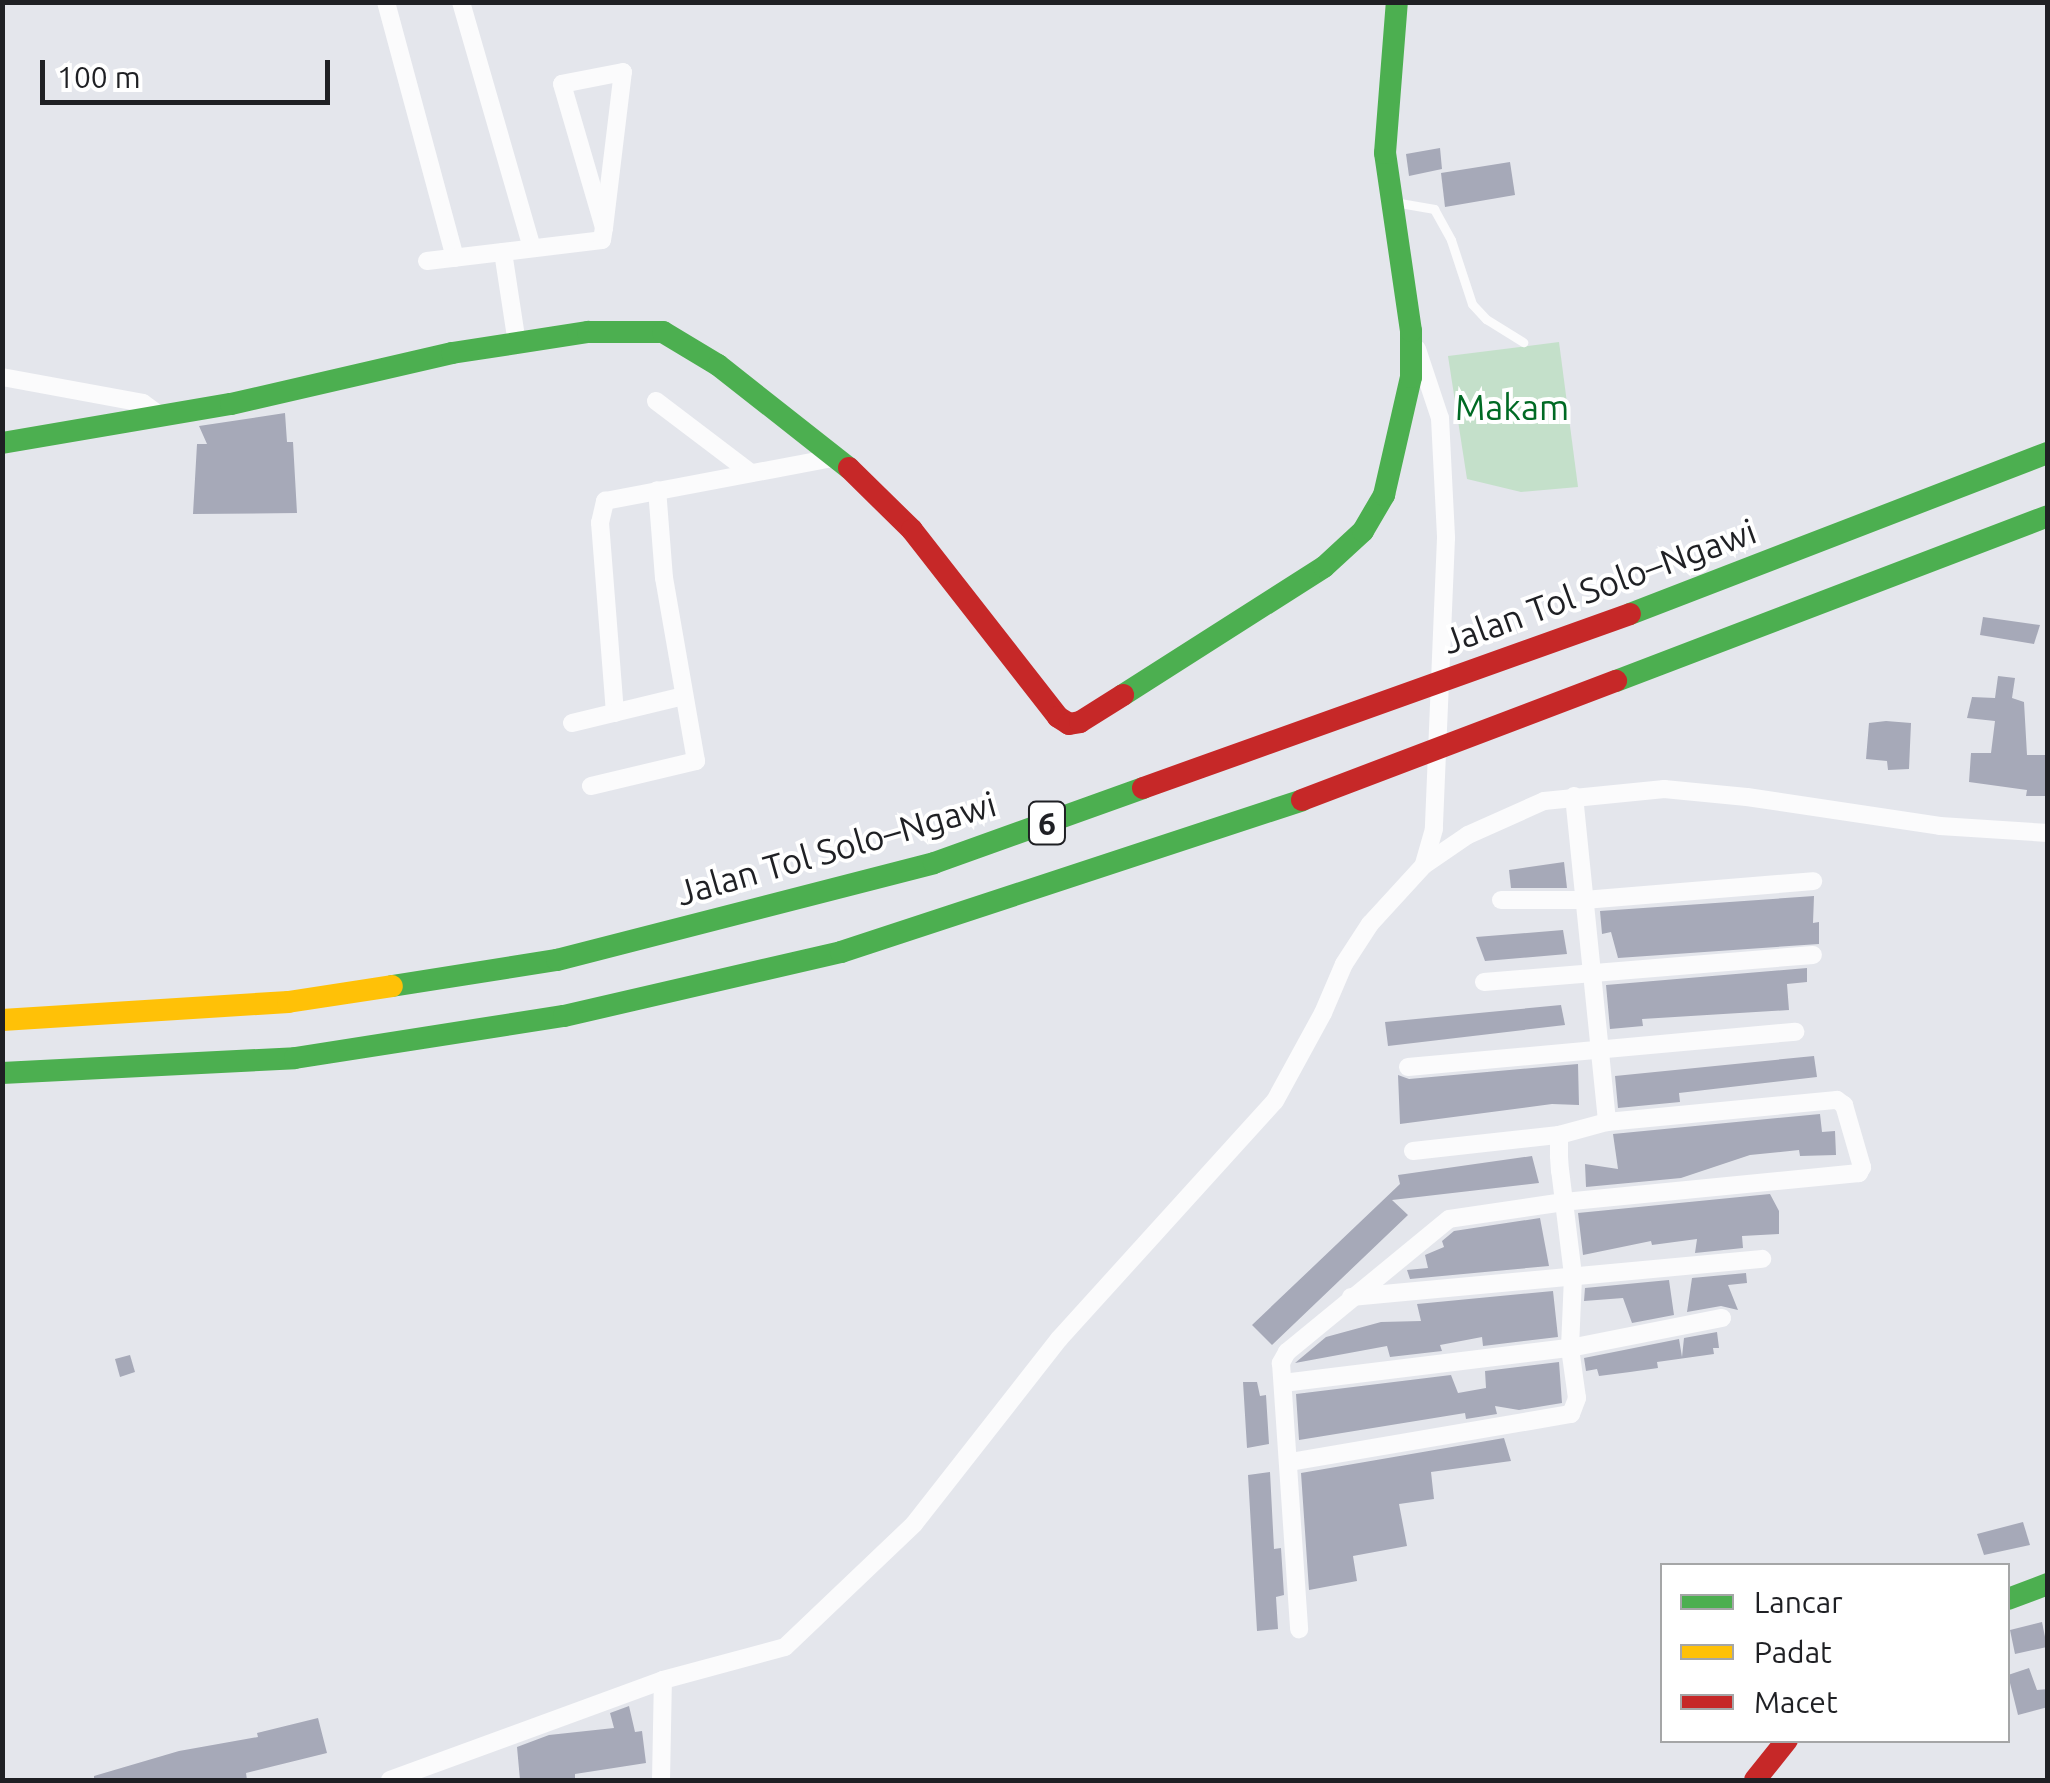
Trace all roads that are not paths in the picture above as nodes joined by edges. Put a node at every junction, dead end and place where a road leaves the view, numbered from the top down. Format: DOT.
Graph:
graph roads {
  1 [pos="386,2"];
  2 [pos="461,2"];
  3 [pos="1397,2"];
  4 [pos="1391,202"];
  5 [pos="604,228"];
  6 [pos="532,248"];
  7 [pos="503,252"];
  8 [pos="456,258"];
  9 [pos="427,261"];
  10 [pos="1411,331"];
  11 [pos="1523,342"];
  12 [pos="517,343"];
  13 [pos="2,377"];
  14 [pos="656,400"];
  15 [pos="161,416"];
  16 [pos="2,443"];
  17 [pos="2048,452"];
  18 [pos="838,457"];
  19 [pos="751,473"];
  20 [pos="657,490"];
  21 [pos="2048,516"];
  22 [pos="684,696"];
  23 [pos="615,713"];
  24 [pos="572,723"];
  25 [pos="591,786"];
  26 [pos="1574,796"];
  27 [pos="2048,833"];
  28 [pos="1424,865"];
  29 [pos="1813,881"];
  30 [pos="1501,900"];
  31 [pos="1584,900"];
  32 [pos="1812,954"];
  33 [pos="1592,973"];
  34 [pos="1484,982"];
  35 [pos="2,1020"];
  36 [pos="1795,1032"];
  37 [pos="1600,1050"];
  38 [pos="1408,1068"];
  39 [pos="2,1074"];
  40 [pos="1607,1122"];
  41 [pos="1559,1135"];
  42 [pos="1413,1151"];
  43 [pos="1564,1202"];
  44 [pos="1762,1259"];
  45 [pos="1573,1275"];
  46 [pos="1350,1297"];
  47 [pos="1722,1318"];
  48 [pos="1570,1348"];
  49 [pos="1284,1384"];
  50 [pos="1290,1462"];
  51 [pos="2048,1584"];
  52 [pos="2010,1598"];
  53 [pos="1299,1629"];
  54 [pos="663,1680"];
  55 [pos="1785,1743"];
  56 [pos="390,1780"];
  57 [pos="661,1780"];
  58 [pos="1755,1780"];
  1 -- 8 [label="street"];
  2 -- 6 [label="street"];
  3 -- 4 [label="main road"];
  4 -- 10 [label="main road"];
  4 -- 11 [label="lane"];
  5 -- 5 [label="street"];
  5 -- 6 [label="street"];
  6 -- 7 [label="street"];
  7 -- 8 [label="street"];
  7 -- 12 [label="street"];
  8 -- 9 [label="street"];
  10 -- 18 [label="main road"];
  10 -- 28 [label="street"];
  12 -- 15 [label="main road"];
  12 -- 18 [label="main road"];
  13 -- 15 [label="street"];
  14 -- 19 [label="street"];
  15 -- 16 [label="main road"];
  17 -- 35 [label="main road, Jalan Tol Solo–Ngawi / 6"];
  18 -- 19 [label="street"];
  19 -- 20 [label="street"];
  20 -- 22 [label="street"];
  20 -- 23 [label="street"];
  21 -- 39 [label="main road, 6"];
  22 -- 23 [label="street"];
  22 -- 25 [label="street"];
  23 -- 24 [label="street"];
  26 -- 27 [label="street"];
  26 -- 28 [label="street"];
  26 -- 31 [label="street"];
  28 -- 54 [label="street"];
  29 -- 31 [label="street"];
  30 -- 31 [label="street"];
  31 -- 33 [label="street"];
  32 -- 33 [label="street"];
  33 -- 34 [label="street"];
  33 -- 37 [label="street"];
  36 -- 37 [label="street"];
  37 -- 38 [label="street"];
  37 -- 40 [label="street"];
  40 -- 41 [label="street"];
  40 -- 43 [label="street"];
  41 -- 42 [label="street"];
  41 -- 43 [label="street"];
  43 -- 45 [label="street"];
  43 -- 46 [label="street"];
  44 -- 45 [label="street"];
  45 -- 46 [label="street"];
  45 -- 48 [label="street"];
  46 -- 49 [label="street"];
  47 -- 48 [label="street"];
  48 -- 49 [label="street"];
  48 -- 50 [label="street"];
  49 -- 50 [label="street"];
  50 -- 53 [label="street"];
  51 -- 52 [label="main road"];
  54 -- 56 [label="street"];
  54 -- 57 [label="street"];
  55 -- 58 [label="main road"];
}
